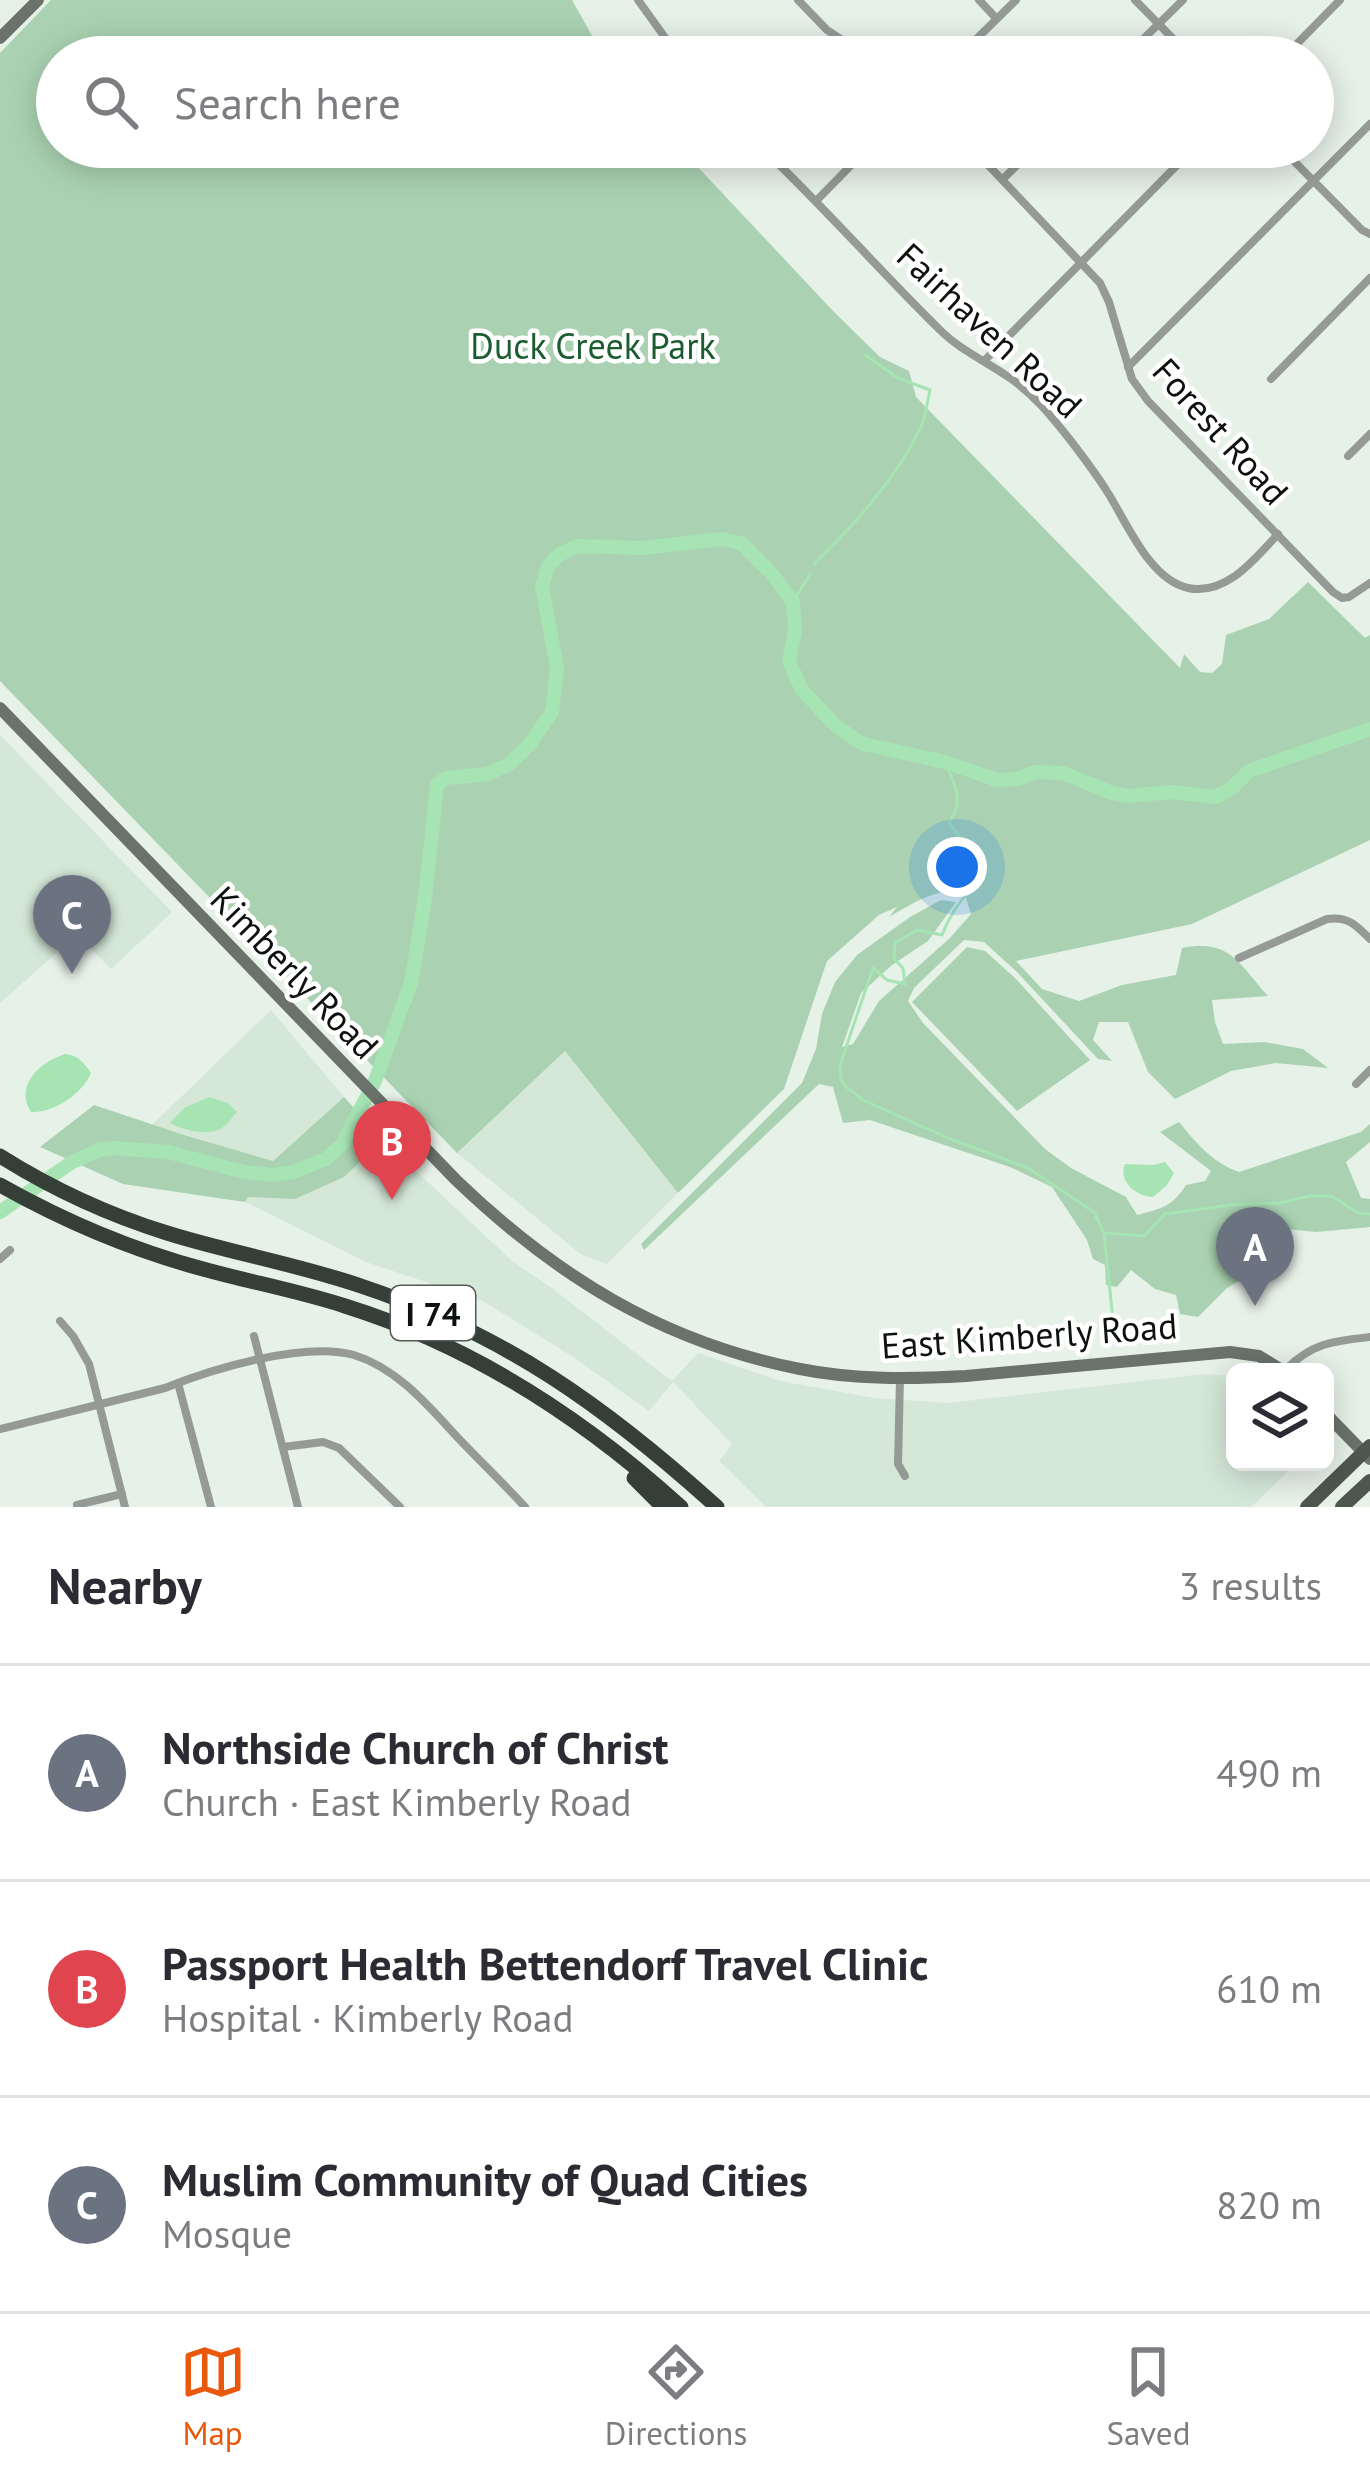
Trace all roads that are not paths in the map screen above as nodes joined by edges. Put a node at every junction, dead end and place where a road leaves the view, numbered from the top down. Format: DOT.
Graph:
graph roads {
  1 [pos="38,0"];
  2 [pos="638,0"];
  3 [pos="798,0"];
  4 [pos="979,0"];
  5 [pos="1016,0"];
  6 [pos="1135,0"];
  7 [pos="1183,0"];
  8 [pos="1340,0"];
  9 [pos="996,18"];
  10 [pos="1159,24"];
  11 [pos="664,36"];
  12 [pos="836,36"];
  13 [pos="978,36"];
  14 [pos="1147,36"];
  15 [pos="1171,36"];
  16 [pos="1305,36"];
  17 [pos="0,38"];
  18 [pos="1370,124"];
  19 [pos="1334,161"];
  20 [pos="783,168"];
  21 [pos="848,168"];
  22 [pos="992,168"];
  23 [pos="1014,168"];
  24 [pos="1174,168"];
  25 [pos="1300,168"];
  26 [pos="1328,168"];
  27 [pos="1003,179"];
  28 [pos="1314,182"];
  29 [pos="817,200"];
  30 [pos="1370,234"];
  31 [pos="1081,262"];
  32 [pos="1370,278"];
  33 [pos="984,361"];
  34 [pos="1128,368"];
  35 [pos="1271,380"];
  36 [pos="1370,434"];
  37 [pos="1348,456"];
  38 [pos="1278,534"];
  39 [pos="1370,583"];
  40 [pos="0,708"];
  41 [pos="1370,939"];
  42 [pos="1239,958"];
  43 [pos="1370,1070"];
  44 [pos="1356,1084"];
  45 [pos="4,1159"];
  46 [pos="0,1185"];
  47 [pos="10,1250"];
  48 [pos="0,1259"];
  49 [pos="557,1267"];
  50 [pos="60,1321"];
  51 [pos="254,1336"];
  52 [pos="1370,1337"];
  53 [pos="260,1359"];
  54 [pos="1270,1363"];
  55 [pos="1292,1363"];
  56 [pos="900,1378"];
  57 [pos="178,1383"];
  58 [pos="98,1405"];
  59 [pos="1334,1421"];
  60 [pos="0,1429"];
  61 [pos="591,1432"];
  62 [pos="283,1447"];
  63 [pos="1368,1453"];
  64 [pos="905,1476"];
  65 [pos="1370,1480"];
  66 [pos="122,1494"];
  67 [pos="77,1505"];
  68 [pos="125,1507"];
  69 [pos="211,1507"];
  70 [pos="298,1507"];
  71 [pos="400,1507"];
  72 [pos="525,1507"];
  73 [pos="663,1507"];
  74 [pos="682,1507"];
  75 [pos="717,1507"];
  76 [pos="1306,1507"];
  77 [pos="1342,1507"];
  1 -- 17 [label="main road"];
  2 -- 11 [label="street"];
  3 -- 12 [label="street"];
  4 -- 9 [label="street"];
  5 -- 9 [label="street"];
  6 -- 10 [label="street"];
  7 -- 10 [label="street"];
  8 -- 16 [label="street"];
  9 -- 13 [label="street"];
  10 -- 14 [label="street"];
  10 -- 15 [label="street"];
  18 -- 19 [label="street"];
  20 -- 29 [label="street, Fairhaven Road"];
  21 -- 29 [label="street"];
  22 -- 27 [label="street, Forest Road"];
  23 -- 27 [label="street"];
  24 -- 31 [label="street"];
  25 -- 28 [label="street"];
  26 -- 28 [label="street"];
  27 -- 31 [label="street, Forest Road"];
  28 -- 30 [label="street"];
  28 -- 34 [label="street"];
  29 -- 33 [label="street, Fairhaven Road"];
  31 -- 33 [label="street"];
  31 -- 34 [label="street, Forest Road"];
  32 -- 35 [label="street"];
  33 -- 38 [label="street, Fairhaven Road"];
  34 -- 38 [label="street, Forest Road"];
  36 -- 37 [label="street"];
  38 -- 39 [label="street, Forest Road"];
  40 -- 49 [label="main road, Kimberly Road"];
  41 -- 42 [label="street"];
  43 -- 44 [label="street"];
  45 -- 75 [label="highway, I 74"];
  46 -- 61 [label="highway, I 74"];
  47 -- 48 [label="street"];
  49 -- 56 [label="main road, East Kimberly Road"];
  50 -- 58 [label="street"];
  51 -- 53 [label="street"];
  52 -- 55 [label="street, East Kimberly Road"];
  53 -- 57 [label="street"];
  53 -- 62 [label="street"];
  53 -- 72 [label="street"];
  54 -- 56 [label="main road, East Kimberly Road"];
  56 -- 64 [label="street"];
  57 -- 58 [label="street"];
  57 -- 69 [label="street"];
  58 -- 60 [label="street"];
  58 -- 66 [label="street"];
  59 -- 63 [label="main road"];
  61 -- 73 [label="highway"];
  61 -- 74 [label="highway, I 74"];
  62 -- 70 [label="street"];
  62 -- 71 [label="street"];
  63 -- 76 [label="main road"];
  65 -- 77 [label="main road"];
  66 -- 67 [label="street"];
  66 -- 68 [label="street"];
}
